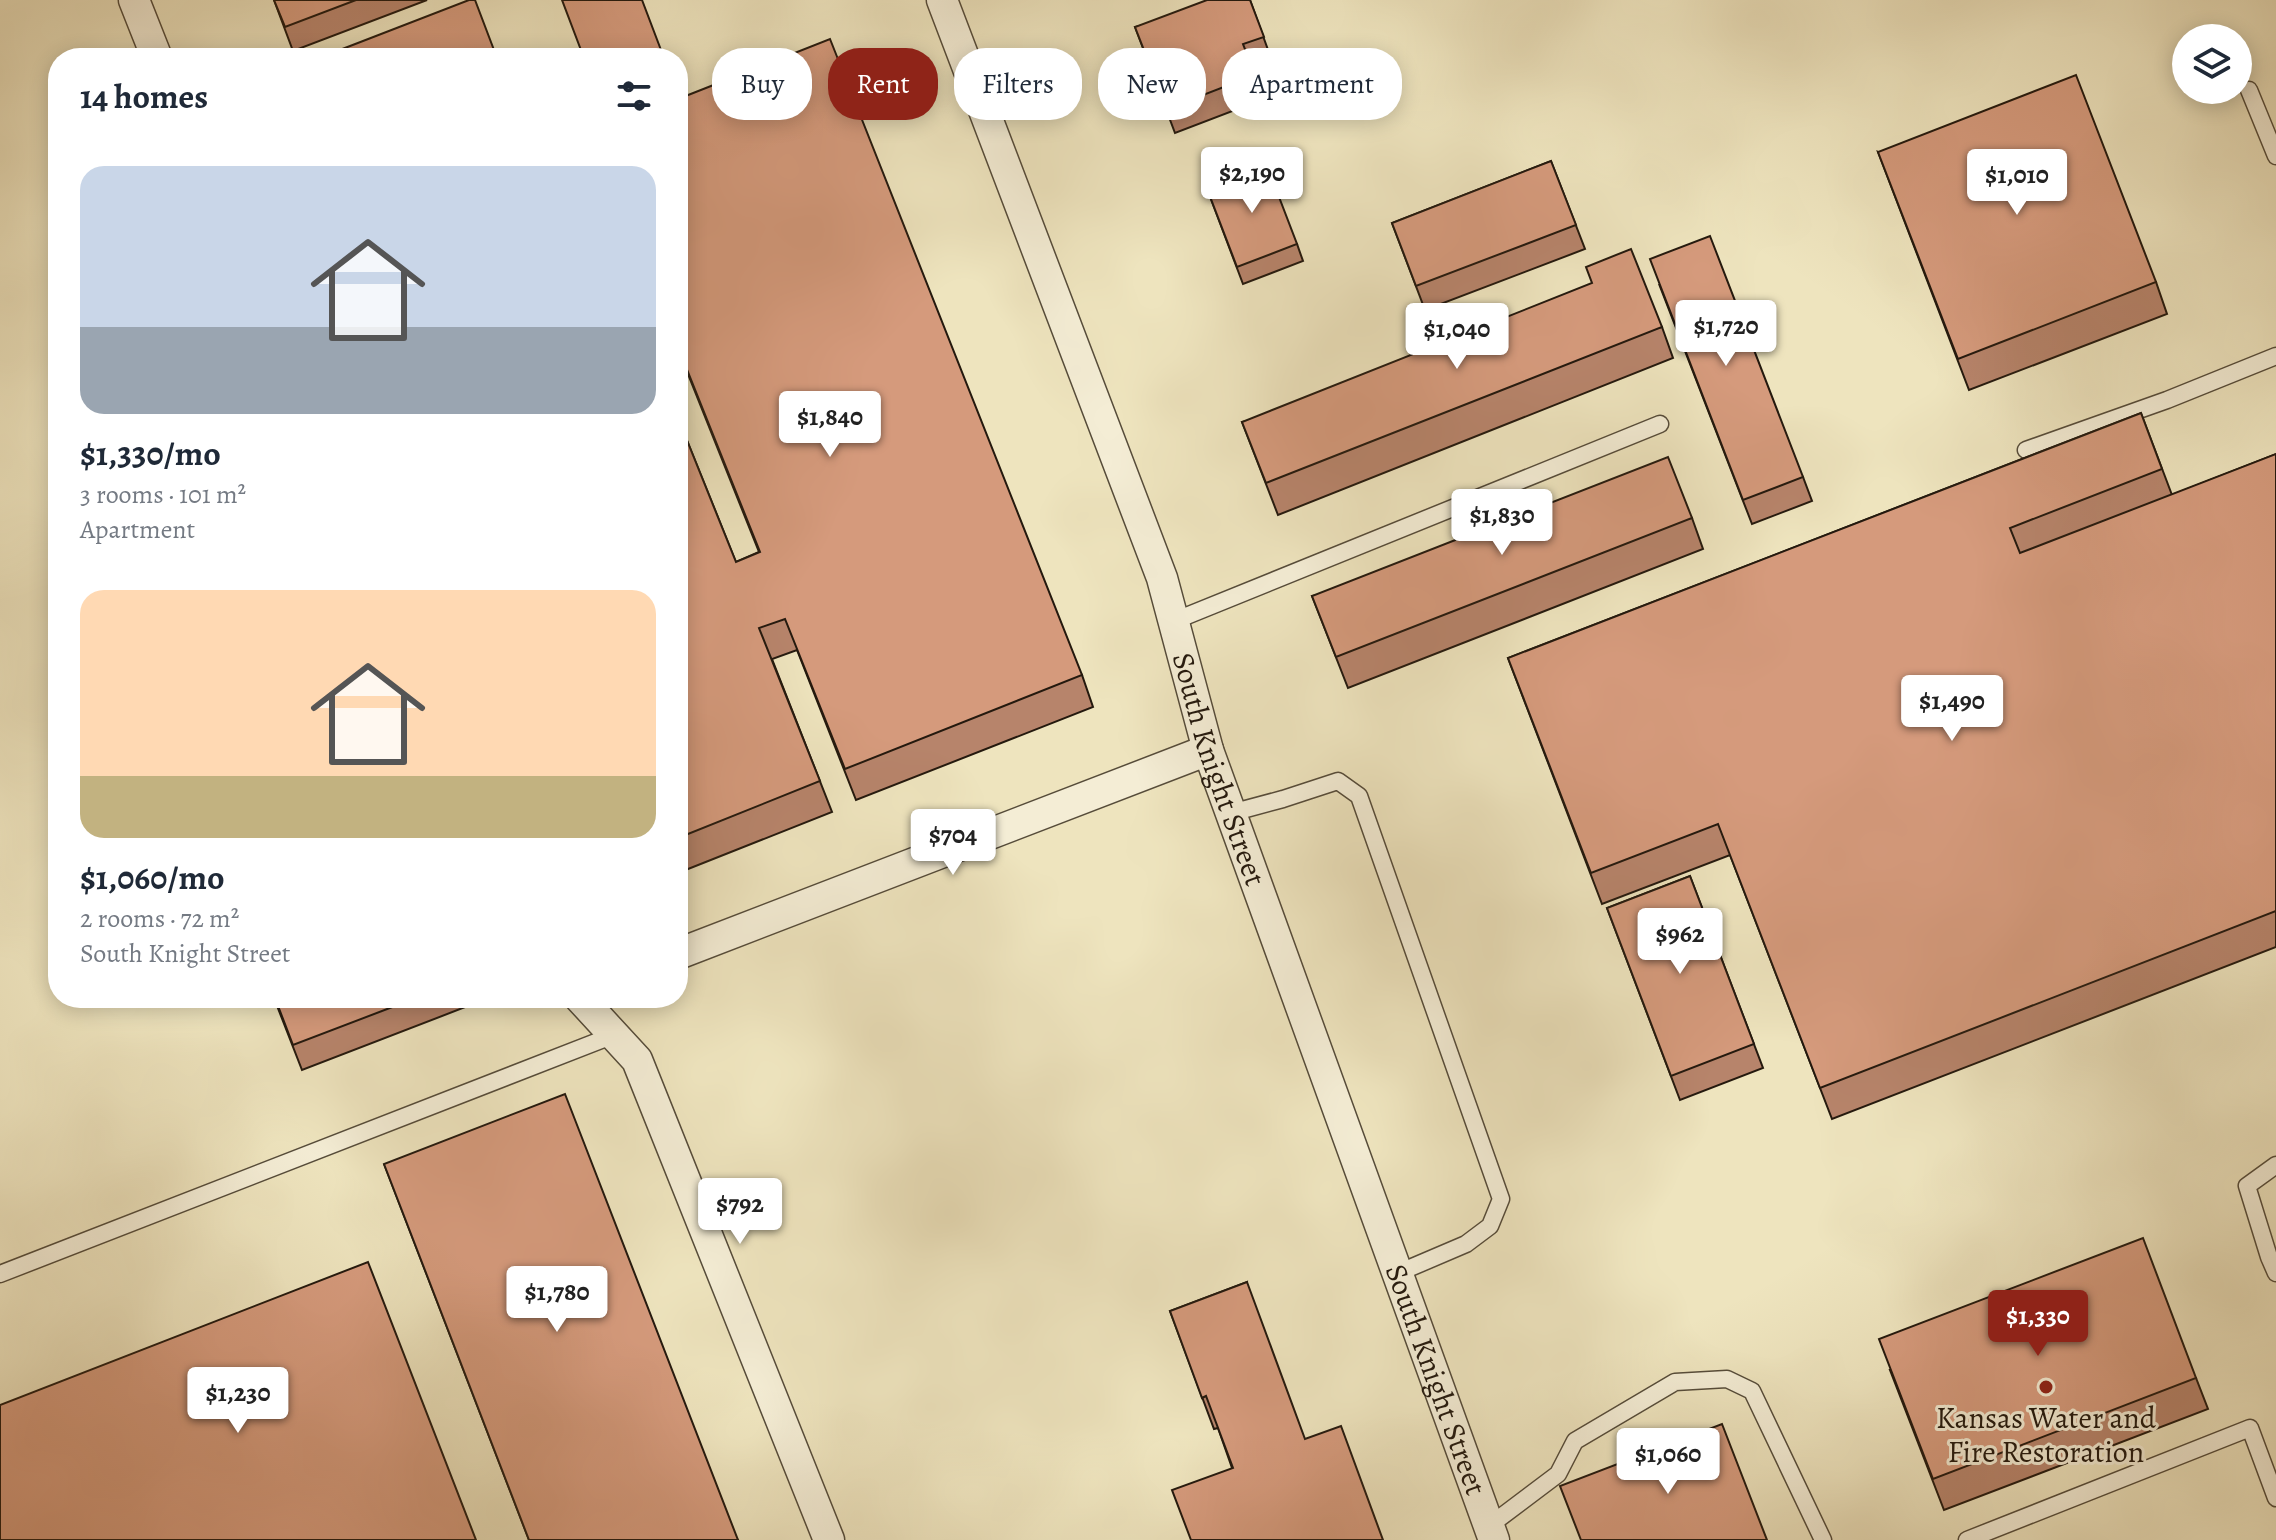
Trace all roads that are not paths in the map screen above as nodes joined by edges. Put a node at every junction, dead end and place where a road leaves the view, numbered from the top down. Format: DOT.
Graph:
graph roads {
  1 [pos="134,0"];
  2 [pos="942,0"];
  3 [pos="153,48"];
  4 [pos="2252,97"];
  5 [pos="2276,156"];
  6 [pos="2276,356"];
  7 [pos="1660,424"];
  8 [pos="2026,450"];
  9 [pos="1174,621"];
  10 [pos="1208,750"];
  11 [pos="1231,813"];
  12 [pos="688,950"];
  13 [pos="589,1008"];
  14 [pos="614,1035"];
  15 [pos="2276,1165"];
  16 [pos="1398,1273"];
  17 [pos="2276,1273"];
  18 [pos="0,1274"];
  19 [pos="2276,1498"];
  20 [pos="1492,1533"];
  21 [pos="829,1540"];
  22 [pos="1823,1540"];
  23 [pos="1967,1540"];
  1 -- 3 [label="street"];
  2 -- 9 [label="street, South Knight Street"];
  4 -- 5 [label="lane"];
  6 -- 8 [label="lane"];
  7 -- 9 [label="lane"];
  9 -- 10 [label="street, South Knight Street"];
  10 -- 11 [label="street, South Knight Street"];
  10 -- 12 [label="street"];
  11 -- 16 [label="street, South Knight Street"];
  11 -- 16 [label="lane"];
  13 -- 14 [label="street"];
  14 -- 18 [label="lane"];
  14 -- 21 [label="street"];
  15 -- 17 [label="lane"];
  16 -- 20 [label="street, South Knight Street"];
  19 -- 23 [label="lane"];
  20 -- 22 [label="lane"];
}
